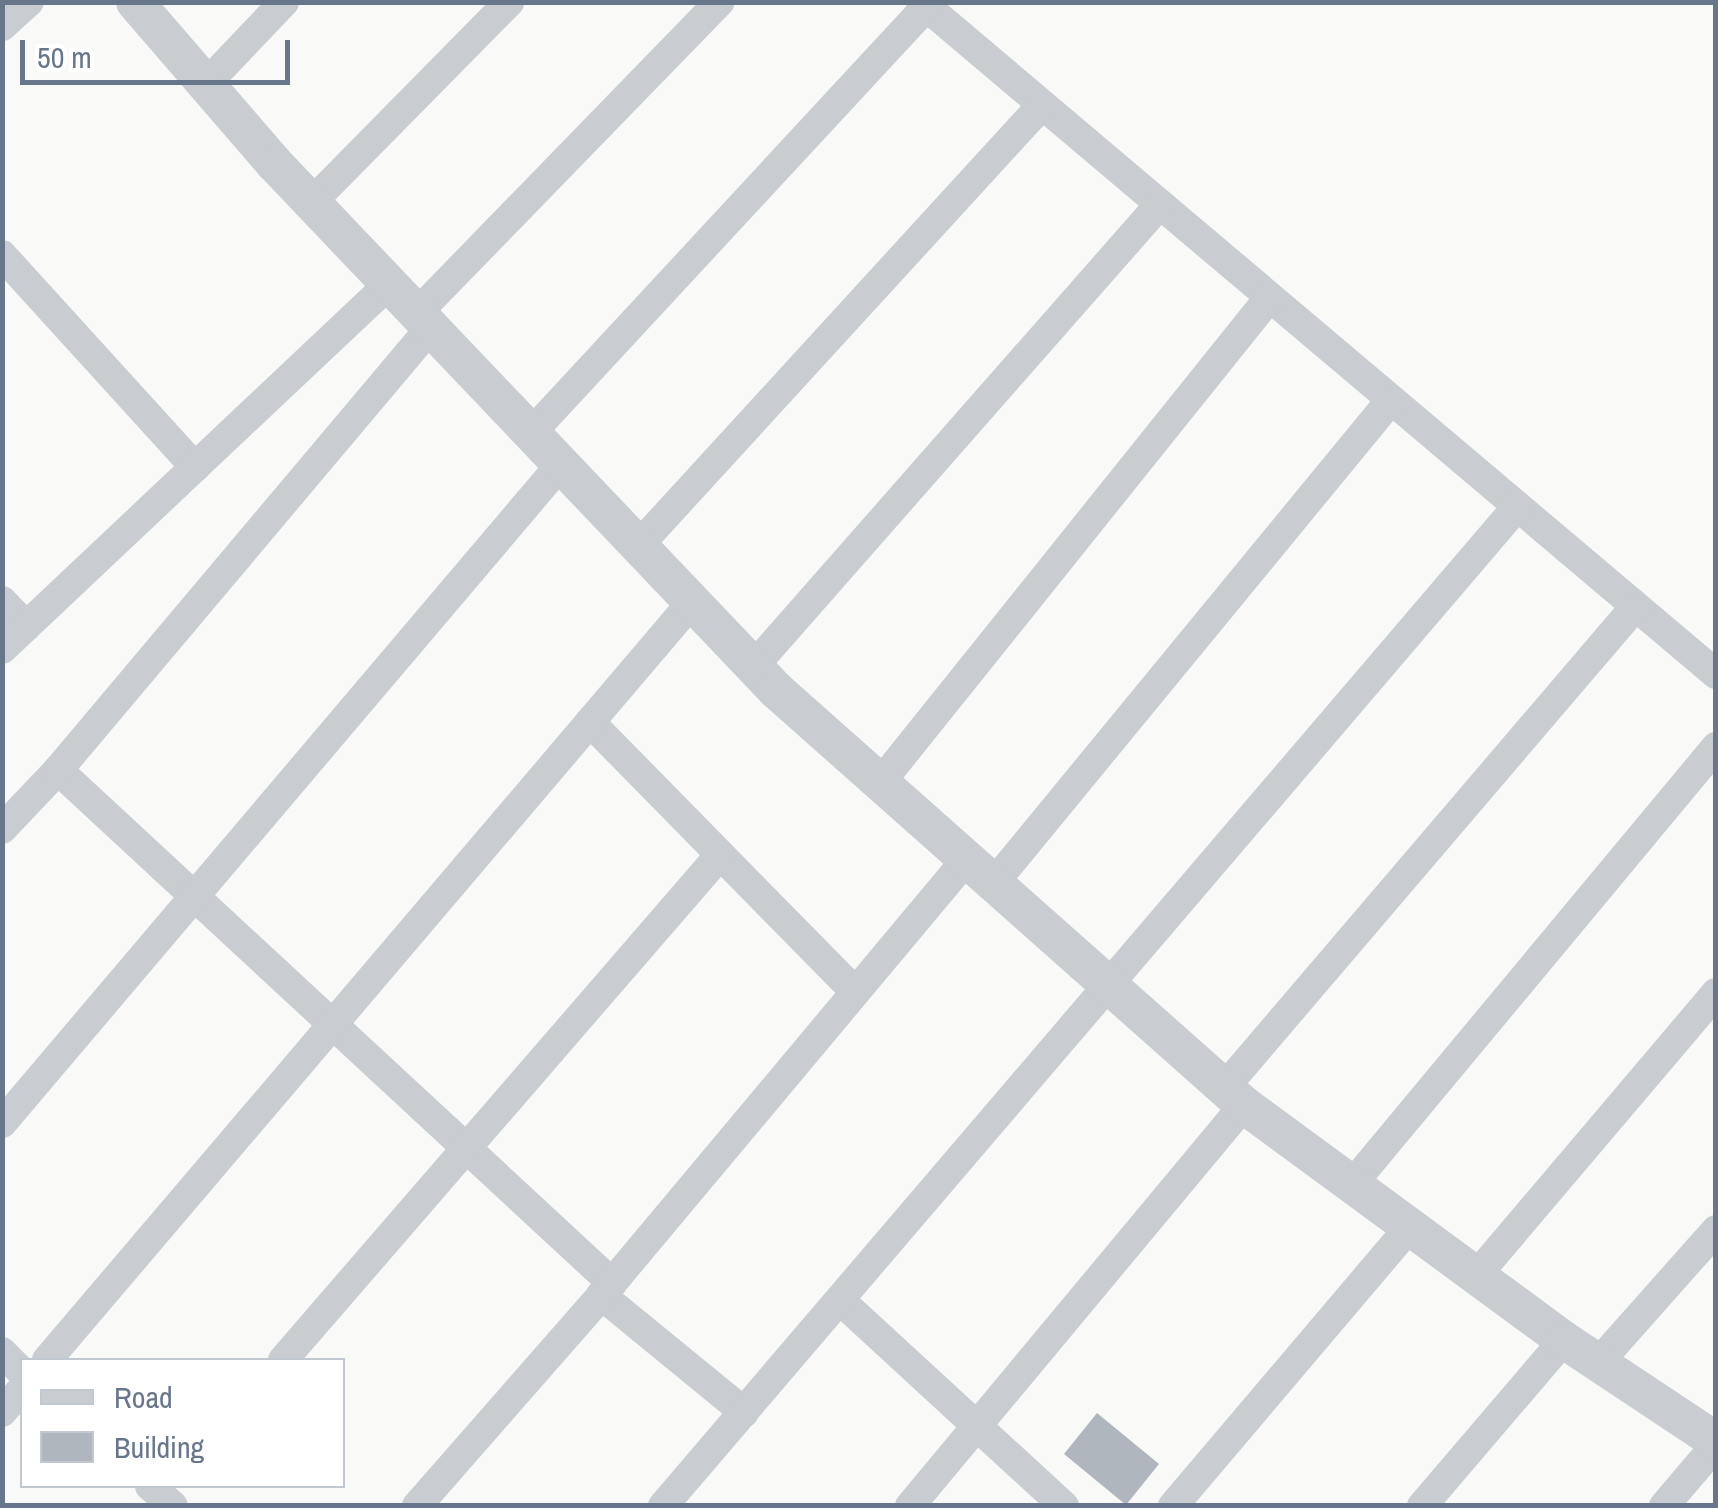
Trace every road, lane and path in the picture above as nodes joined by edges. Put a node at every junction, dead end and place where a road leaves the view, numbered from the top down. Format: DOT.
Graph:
graph roads {
  1 [pos="29,2"];
  2 [pos="134,2"];
  3 [pos="284,2"];
  4 [pos="509,2"];
  5 [pos="719,2"];
  6 [pos="924,5"];
  7 [pos="2,26"];
  8 [pos="206,84"];
  9 [pos="1042,105"];
  10 [pos="312,202"];
  11 [pos="1160,204"];
  12 [pos="2,255"];
  13 [pos="389,284"];
  14 [pos="1270,298"];
  15 [pos="424,320"];
  16 [pos="1390,401"];
  17 [pos="531,433"];
  18 [pos="561,464"];
  19 [pos="195,467"];
  20 [pos="1516,508"];
  21 [pos="638,546"];
  22 [pos="2,600"];
  23 [pos="692,602"];
  24 [pos="1634,608"];
  25 [pos="26,626"];
  26 [pos="2,649"];
  27 [pos="753,667"];
  28 [pos="1716,674"];
  29 [pos="590,722"];
  30 [pos="1716,748"];
  31 [pos="58,770"];
  32 [pos="880,783"];
  33 [pos="2,830"];
  34 [pos="720,855"];
  35 [pos="980,872"];
  36 [pos="195,897"];
  37 [pos="1108,986"];
  38 [pos="856,992"];
  39 [pos="1716,993"];
  40 [pos="332,1024"];
  41 [pos="1234,1097"];
  42 [pos="2,1123"];
  43 [pos="466,1148"];
  44 [pos="1354,1182"];
  45 [pos="1410,1227"];
  46 [pos="1716,1230"];
  47 [pos="1476,1276"];
  48 [pos="606,1289"];
  49 [pos="841,1301"];
  50 [pos="1564,1340"];
  51 [pos="2,1352"];
  52 [pos="48,1358"];
  53 [pos="285,1358"];
  54 [pos="1598,1362"];
  55 [pos="20,1370"];
  56 [pos="20,1391"];
  57 [pos="2,1412"];
  58 [pos="744,1412"];
  59 [pos="976,1426"];
  60 [pos="1716,1443"];
  61 [pos="416,1506"];
  62 [pos="663,1506"];
  63 [pos="910,1506"];
  64 [pos="1064,1506"];
  65 [pos="1174,1506"];
  66 [pos="1422,1506"];
  67 [pos="1664,1506"];
  1 -- 7 [label="street"];
  2 -- 8 [label="street"];
  3 -- 8 [label="street"];
  4 -- 10 [label="street"];
  5 -- 15 [label="street"];
  6 -- 9 [label="street"];
  6 -- 17 [label="street"];
  8 -- 10 [label="street"];
  9 -- 11 [label="street"];
  9 -- 21 [label="street"];
  10 -- 13 [label="street"];
  11 -- 14 [label="street"];
  11 -- 27 [label="street"];
  12 -- 19 [label="street"];
  13 -- 15 [label="street"];
  13 -- 19 [label="street"];
  14 -- 16 [label="street"];
  14 -- 32 [label="street"];
  15 -- 17 [label="street"];
  15 -- 31 [label="street"];
  16 -- 20 [label="street"];
  16 -- 35 [label="street"];
  17 -- 18 [label="street"];
  18 -- 21 [label="street"];
  18 -- 36 [label="street"];
  19 -- 25 [label="street"];
  20 -- 24 [label="street"];
  20 -- 37 [label="street"];
  21 -- 23 [label="street"];
  22 -- 25 [label="street"];
  23 -- 27 [label="street"];
  23 -- 29 [label="street"];
  24 -- 28 [label="street"];
  24 -- 41 [label="street"];
  25 -- 26 [label="street"];
  27 -- 32 [label="street"];
  29 -- 34 [label="street"];
  29 -- 40 [label="street"];
  30 -- 44 [label="street"];
  31 -- 33 [label="street"];
  31 -- 36 [label="street"];
  32 -- 35 [label="street"];
  34 -- 38 [label="street"];
  34 -- 43 [label="street"];
  35 -- 37 [label="street"];
  35 -- 38 [label="street"];
  36 -- 40 [label="street"];
  36 -- 42 [label="street"];
  37 -- 41 [label="street"];
  37 -- 49 [label="street"];
  38 -- 48 [label="street"];
  39 -- 47 [label="street"];
  40 -- 43 [label="street"];
  40 -- 52 [label="street"];
  41 -- 44 [label="street"];
  41 -- 59 [label="street"];
  43 -- 48 [label="street"];
  43 -- 53 [label="street"];
  44 -- 45 [label="street"];
  45 -- 47 [label="street"];
  45 -- 65 [label="street"];
  46 -- 54 [label="street"];
  47 -- 50 [label="street"];
  48 -- 58 [label="street"];
  48 -- 61 [label="street"];
  49 -- 58 [label="street"];
  49 -- 59 [label="street"];
  50 -- 54 [label="street"];
  50 -- 66 [label="street"];
  51 -- 55 [label="street"];
  54 -- 60 [label="street"];
  56 -- 57 [label="street"];
  58 -- 62 [label="street"];
  59 -- 63 [label="street"];
  59 -- 64 [label="street"];
  60 -- 67 [label="street"];
}
